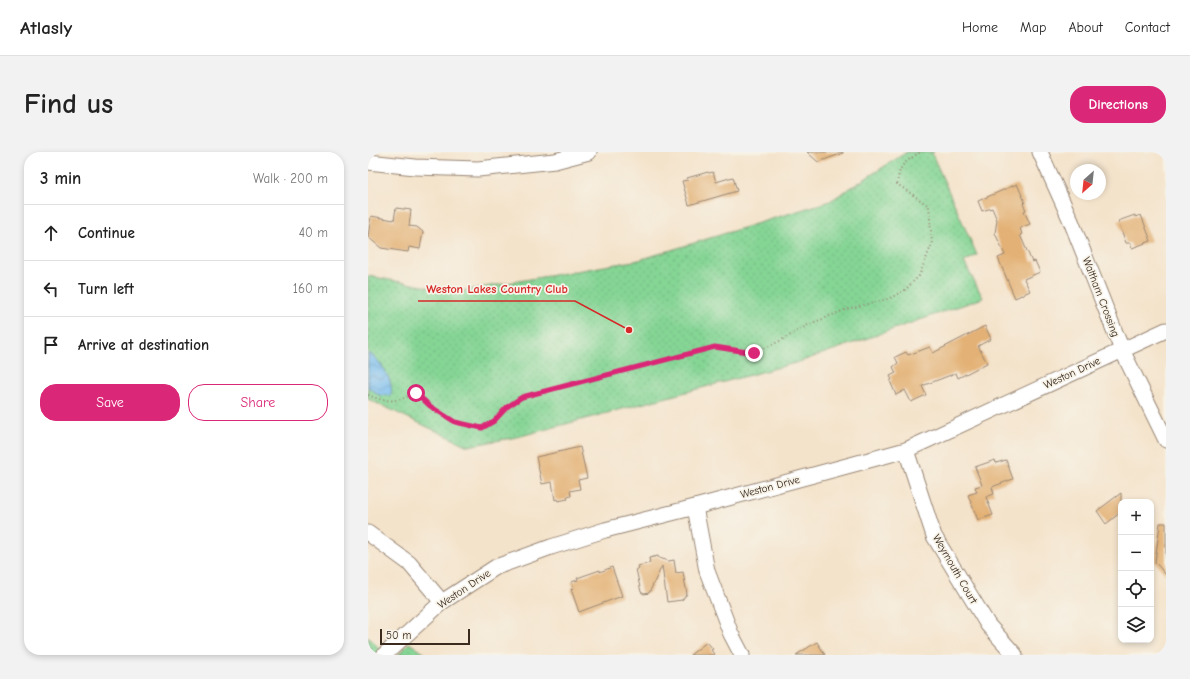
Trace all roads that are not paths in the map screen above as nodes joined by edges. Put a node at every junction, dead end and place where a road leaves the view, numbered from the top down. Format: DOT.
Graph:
graph roads {
  1 [pos="589,152"];
  2 [pos="1040,152"];
  3 [pos="368,162"];
  4 [pos="1166,330"];
  5 [pos="1122,350"];
  6 [pos="1166,440"];
  7 [pos="906,450"];
  8 [pos="695,507"];
  9 [pos="368,533"];
  10 [pos="442,602"];
  11 [pos="384,655"];
  12 [pos="742,655"];
  13 [pos="1015,655"];
  1 -- 3 [label="street"];
  2 -- 5 [label="street, Waltham Crossing"];
  4 -- 5 [label="street, Weston Drive"];
  5 -- 6 [label="street, Waltham Crossing"];
  5 -- 7 [label="street, Weston Drive"];
  7 -- 8 [label="street, Weston Drive"];
  7 -- 13 [label="street, Weymouth Court"];
  8 -- 10 [label="street, Weston Drive"];
  8 -- 12 [label="street"];
  9 -- 10 [label="street"];
  10 -- 11 [label="street, Weston Drive"];
}
